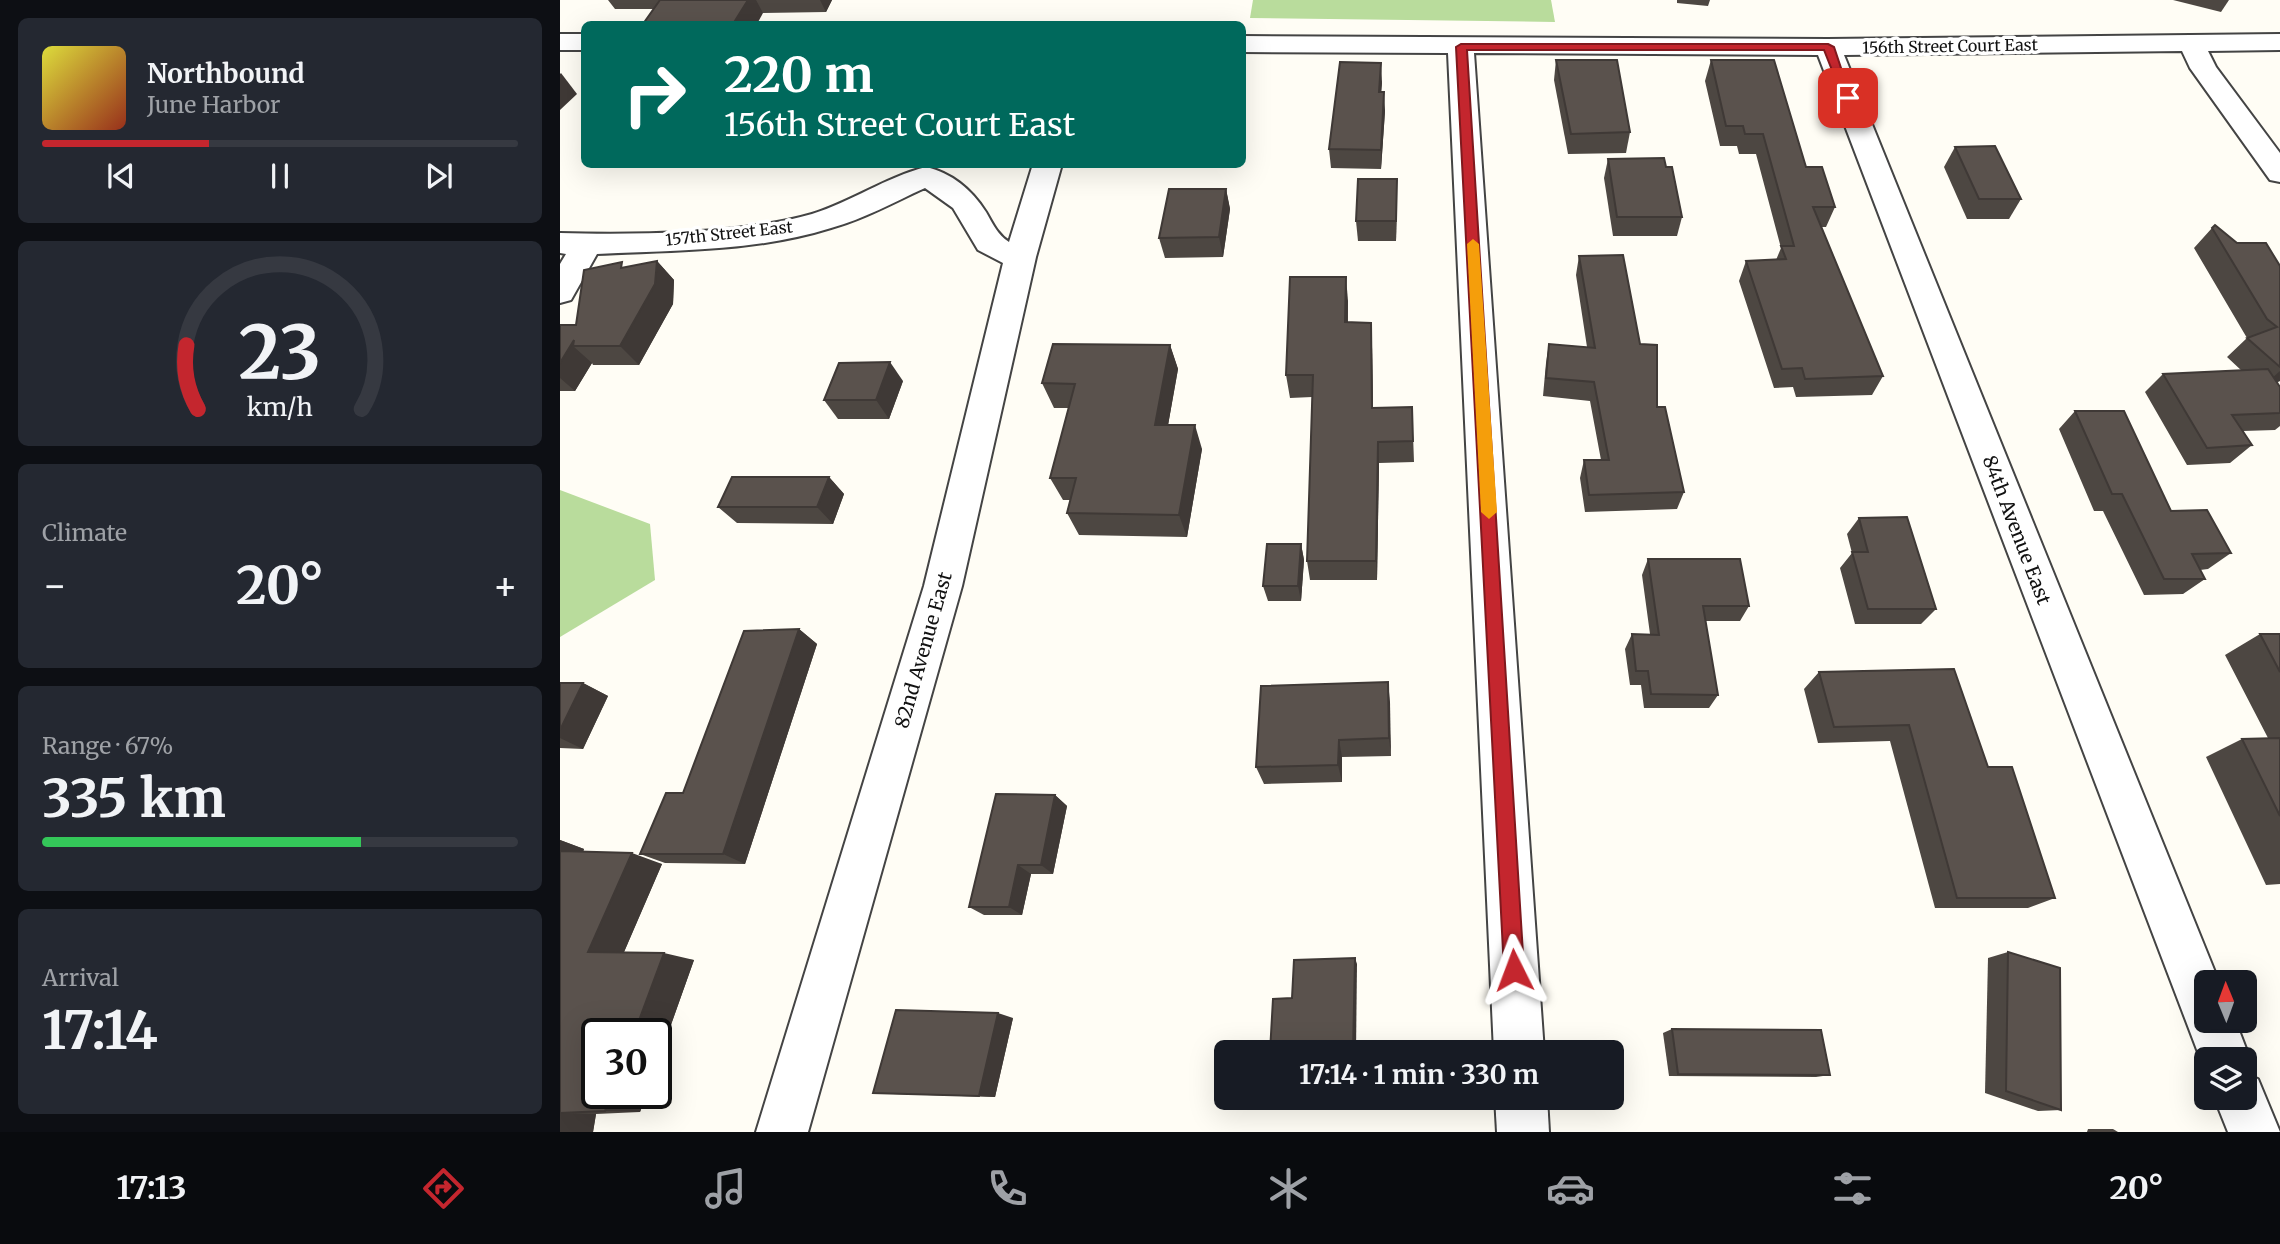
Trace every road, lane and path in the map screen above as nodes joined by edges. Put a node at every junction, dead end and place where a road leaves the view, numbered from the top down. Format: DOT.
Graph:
graph roads {
  1 [pos="2280,41"];
  2 [pos="560,42"];
  3 [pos="581,42"];
  4 [pos="1246,44"];
  5 [pos="2192,44"];
  6 [pos="1461,47"];
  7 [pos="1828,47"];
  8 [pos="1047,168"];
  9 [pos="930,170"];
  10 [pos="2280,173"];
  11 [pos="574,244"];
  12 [pos="1020,257"];
  13 [pos="560,292"];
  14 [pos="2194,980"];
  15 [pos="1518,1040"];
  16 [pos="1522,1110"];
  17 [pos="2245,1110"];
  18 [pos="782,1132"];
  19 [pos="1523,1132"];
  20 [pos="2254,1132"];
  1 -- 5 [label="street, 156th Street Court East"];
  2 -- 3 [label="street"];
  4 -- 6 [label="street, 156th Street Court East"];
  5 -- 7 [label="street, 156th Street Court East"];
  5 -- 10 [label="street"];
  6 -- 7 [label="street, 156th Street Court East"];
  6 -- 15 [label="street"];
  7 -- 14 [label="street, 84th Avenue East"];
  8 -- 12 [label="street, 82nd Avenue East"];
  9 -- 11 [label="street, 157th Street East"];
  9 -- 12 [label="street, 157th Street East"];
  11 -- 13 [label="street"];
  12 -- 18 [label="street, 82nd Avenue East"];
  16 -- 19 [label="street"];
  17 -- 20 [label="street"];
}
